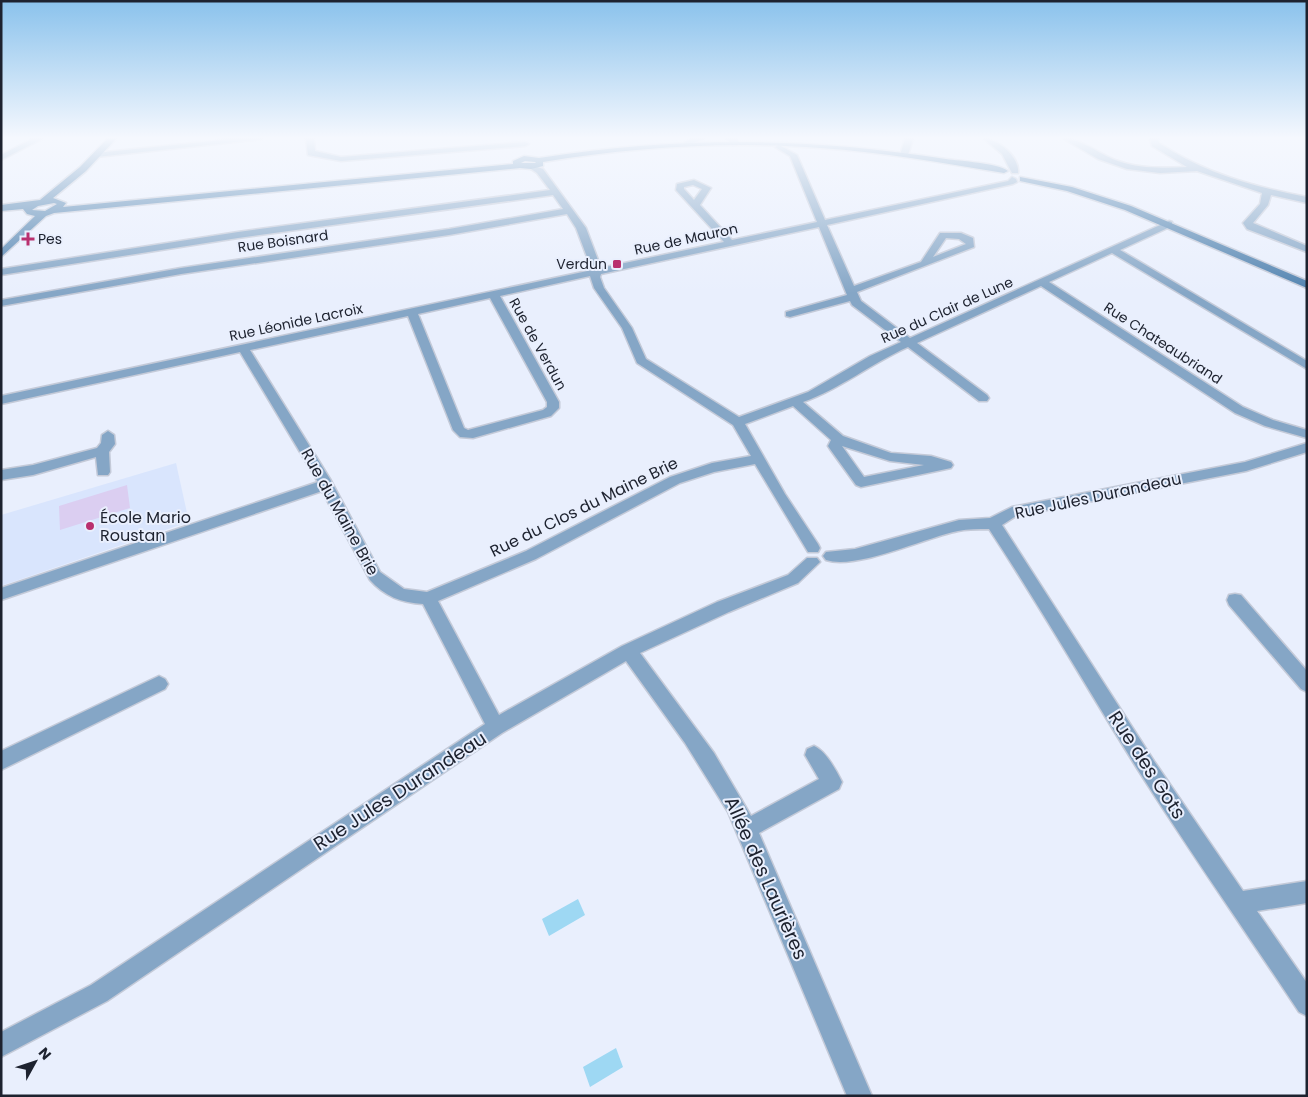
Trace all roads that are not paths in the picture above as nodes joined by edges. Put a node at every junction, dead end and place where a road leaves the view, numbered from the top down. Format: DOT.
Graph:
graph roads {
  1 [pos="57,190"];
  2 [pos="65,190"];
  3 [pos="220,190"];
  4 [pos="257,190"];
  5 [pos="809,190"];
  6 [pos="973,190"];
  7 [pos="1072,190"];
  8 [pos="1086,190"];
  9 [pos="1262,190"];
  10 [pos="555,192"];
  11 [pos="1267,192"];
  12 [pos="1307,200"];
  13 [pos="44,201"];
  14 [pos="60,201"];
  15 [pos="695,205"];
  16 [pos="1,208"];
  17 [pos="30,210"];
  18 [pos="568,211"];
  19 [pos="1,212"];
  20 [pos="48,212"];
  21 [pos="823,223"];
  22 [pos="1169,224"];
  23 [pos="730,243"];
  24 [pos="1307,249"];
  25 [pos="2,250"];
  26 [pos="1113,250"];
  27 [pos="925,263"];
  28 [pos="1,272"];
  29 [pos="597,272"];
  30 [pos="1307,279"];
  31 [pos="1044,283"];
  32 [pos="1307,285"];
  33 [pos="852,294"];
  34 [pos="494,295"];
  35 [pos="1,303"];
  36 [pos="412,312"];
  37 [pos="790,314"];
  38 [pos="910,343"];
  39 [pos="244,349"];
  40 [pos="1307,366"];
  41 [pos="983,398"];
  42 [pos="1,400"];
  43 [pos="794,401"];
  44 [pos="738,422"];
  45 [pos="1269,424"];
  46 [pos="1307,434"];
  47 [pos="108,435"];
  48 [pos="838,439"];
  49 [pos="1304,448"];
  50 [pos="102,451"];
  51 [pos="760,459"];
  52 [pos="103,472"];
  53 [pos="1,475"];
  54 [pos="325,485"];
  55 [pos="993,524"];
  56 [pos="812,555"];
  57 [pos="1,594"];
  58 [pos="428,598"];
  59 [pos="1235,600"];
  60 [pos="628,651"];
  61 [pos="159,684"];
  62 [pos="1307,684"];
  63 [pos="496,727"];
  64 [pos="814,755"];
  65 [pos="1,761"];
  66 [pos="747,828"];
  67 [pos="1307,892"];
  68 [pos="1237,902"];
  69 [pos="1307,1004"];
  70 [pos="1,1045"];
  71 [pos="859,1095"];
  1 -- 13 [label="main road"];
  2 -- 14 [label="main road"];
  3 -- 14 [label="main road"];
  4 -- 20 [label="main road"];
  5 -- 21 [label="street"];
  6 -- 21 [label="street, Rue de Mauron"];
  7 -- 22 [label="main road"];
  8 -- 30 [label="main road"];
  9 -- 11 [label="street"];
  10 -- 18 [label="street"];
  10 -- 28 [label="street"];
  11 -- 12 [label="street"];
  11 -- 24 [label="street"];
  13 -- 14 [label="main road"];
  13 -- 17 [label="main road"];
  14 -- 20 [label="main road"];
  15 -- 23 [label="street"];
  16 -- 17 [label="main road"];
  17 -- 19 [label="main road"];
  17 -- 20 [label="main road"];
  17 -- 25 [label="main road"];
  18 -- 29 [label="street"];
  18 -- 35 [label="street, Rue Boisnard"];
  20 -- 25 [label="main road"];
  21 -- 23 [label="street, Rue de Mauron"];
  21 -- 33 [label="street"];
  22 -- 26 [label="street, Rue du Clair de Lune"];
  22 -- 32 [label="main road"];
  23 -- 29 [label="street, Rue de Mauron"];
  26 -- 31 [label="street, Rue du Clair de Lune"];
  26 -- 40 [label="street"];
  27 -- 33 [label="street"];
  29 -- 34 [label="street, Rue Léonide Lacroix"];
  29 -- 44 [label="street"];
  31 -- 38 [label="street, Rue du Clair de Lune"];
  31 -- 45 [label="street, Rue Chateaubriand"];
  33 -- 37 [label="street"];
  33 -- 38 [label="street"];
  34 -- 36 [label="street, Rue Léonide Lacroix"];
  34 -- 36 [label="street, Rue de Verdun"];
  36 -- 39 [label="street, Rue Léonide Lacroix"];
  38 -- 41 [label="street"];
  38 -- 43 [label="street, Rue du Clair de Lune"];
  39 -- 42 [label="street, Rue Léonide Lacroix"];
  39 -- 54 [label="street, Rue du Maine Brie"];
  43 -- 44 [label="street, Rue du Clair de Lune"];
  43 -- 48 [label="street"];
  44 -- 51 [label="street"];
  45 -- 46 [label="street, Rue Chateaubriand"];
  45 -- 49 [label="street, Rue Chateaubriand"];
  47 -- 50 [label="street"];
  48 -- 48 [label="street"];
  49 -- 55 [label="street, Rue Jules Durandeau"];
  50 -- 52 [label="street"];
  50 -- 53 [label="street"];
  51 -- 56 [label="street"];
  51 -- 58 [label="street, Rue du Clos du Maine Brie"];
  54 -- 57 [label="street"];
  54 -- 58 [label="street, Rue du Maine Brie"];
  55 -- 56 [label="street, Rue Jules Durandeau"];
  55 -- 68 [label="street, Rue des Gots"];
  56 -- 60 [label="street, Rue Jules Durandeau"];
  58 -- 63 [label="street"];
  59 -- 62 [label="street"];
  60 -- 63 [label="street, Rue Jules Durandeau"];
  60 -- 66 [label="street, Allée des Laurières"];
  61 -- 65 [label="street"];
  63 -- 70 [label="street, Rue Jules Durandeau"];
  64 -- 66 [label="street"];
  66 -- 71 [label="street, Allée des Laurières"];
  67 -- 68 [label="street"];
  68 -- 69 [label="street, Rue des Gots"];
}
